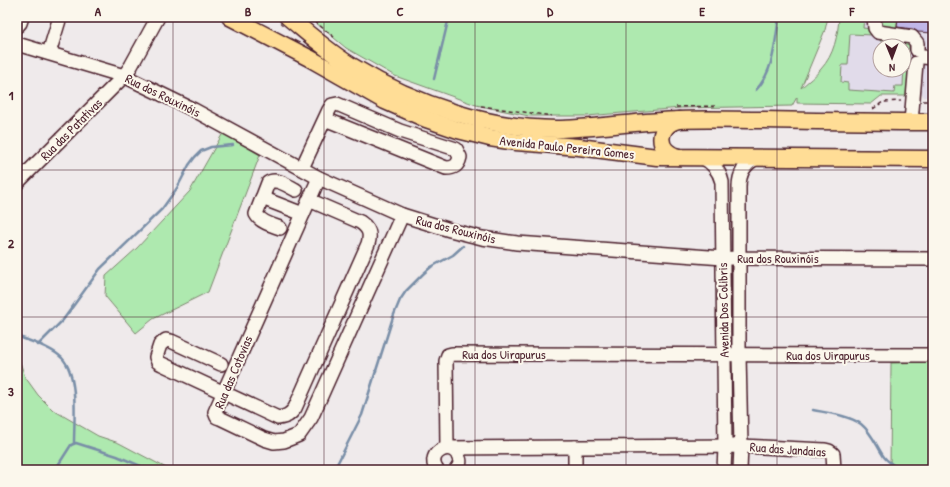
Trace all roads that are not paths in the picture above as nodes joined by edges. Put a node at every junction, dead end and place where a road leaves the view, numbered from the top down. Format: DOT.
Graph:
graph roads {
  1 [pos="22,17"];
  2 [pos="60,17"];
  3 [pos="230,17"];
  4 [pos="288,17"];
  5 [pos="874,17"];
  6 [pos="159,18"];
  7 [pos="17,26"];
  8 [pos="17,44"];
  9 [pos="49,53"];
  10 [pos="922,57"];
  11 [pos="124,76"];
  12 [pos="325,119"];
  13 [pos="679,120"];
  14 [pos="911,122"];
  15 [pos="933,122"];
  16 [pos="680,157"];
  17 [pos="701,157"];
  18 [pos="757,158"];
  19 [pos="933,159"];
  20 [pos="302,168"];
  21 [pos="319,178"];
  22 [pos="17,183"];
  23 [pos="296,190"];
  24 [pos="262,198"];
  25 [pos="309,200"];
  26 [pos="303,214"];
  27 [pos="402,215"];
  28 [pos="280,228"];
  29 [pos="723,258"];
  30 [pos="739,258"];
  31 [pos="933,259"];
  32 [pos="724,354"];
  33 [pos="739,355"];
  34 [pos="933,355"];
  35 [pos="222,364"];
  36 [pos="224,392"];
  37 [pos="575,446"];
  38 [pos="741,446"];
  39 [pos="725,447"];
  40 [pos="446,448"];
  41 [pos="438,470"];
  42 [pos="456,470"];
  43 [pos="575,470"];
  44 [pos="724,470"];
  45 [pos="740,470"];
  46 [pos="834,470"];
  1 -- 7 [label="street"];
  2 -- 9 [label="street"];
  3 -- 16 [label="main road, Avenida Paulo Pereira Gomes"];
  4 -- 13 [label="main road, Avenida Paulo Pereira Gomes"];
  5 -- 10 [label="street"];
  6 -- 11 [label="street, Rua das Patativas"];
  8 -- 9 [label="street, Rua dos Rouxinóis"];
  9 -- 11 [label="street, Rua dos Rouxinóis"];
  10 -- 14 [label="street"];
  11 -- 20 [label="street, Rua dos Rouxinóis"];
  11 -- 22 [label="street, Rua das Patativas"];
  12 -- 12 [label="street"];
  12 -- 20 [label="street"];
  13 -- 14 [label="main road, Avenida Paulo Pereira Gomes"];
  13 -- 16 [label="main road"];
  14 -- 15 [label="main road, Avenida Paulo Pereira Gomes"];
  16 -- 17 [label="main road, Avenida Paulo Pereira Gomes"];
  17 -- 18 [label="main road, Avenida Paulo Pereira Gomes"];
  17 -- 29 [label="street, Avenida Dos Colibris"];
  18 -- 19 [label="main road, Avenida Paulo Pereira Gomes"];
  18 -- 30 [label="street, Avenida Dos Colibris"];
  20 -- 21 [label="street, Rua dos Rouxinóis"];
  21 -- 25 [label="street, Rua das Cotovias"];
  21 -- 27 [label="street, Rua dos Rouxinóis"];
  23 -- 24 [label="street"];
  24 -- 26 [label="street"];
  24 -- 28 [label="street"];
  25 -- 26 [label="street, Rua das Cotovias"];
  25 -- 36 [label="street"];
  26 -- 36 [label="street, Rua das Cotovias"];
  27 -- 29 [label="street, Rua dos Rouxinóis"];
  27 -- 36 [label="street, Rua das Cotovias"];
  29 -- 30 [label="street, Rua dos Rouxinóis"];
  29 -- 32 [label="street, Avenida Dos Colibris"];
  30 -- 31 [label="street, Rua dos Rouxinóis"];
  30 -- 33 [label="street, Avenida Dos Colibris"];
  32 -- 33 [label="street, Rua dos Uirapurus"];
  32 -- 39 [label="street, Avenida Dos Colibris"];
  32 -- 40 [label="street, Rua dos Uirapurus"];
  33 -- 34 [label="street, Rua dos Uirapurus"];
  33 -- 38 [label="street, Avenida Dos Colibris"];
  35 -- 36 [label="street"];
  37 -- 39 [label="street"];
  37 -- 40 [label="street"];
  37 -- 43 [label="street"];
  38 -- 39 [label="street, Rua das Jandaias"];
  38 -- 45 [label="street, Avenida Dos Colibris"];
  38 -- 46 [label="street, Rua das Jandaias"];
  39 -- 44 [label="street, Avenida Dos Colibris"];
  40 -- 41 [label="street"];
  40 -- 42 [label="street"];
}
